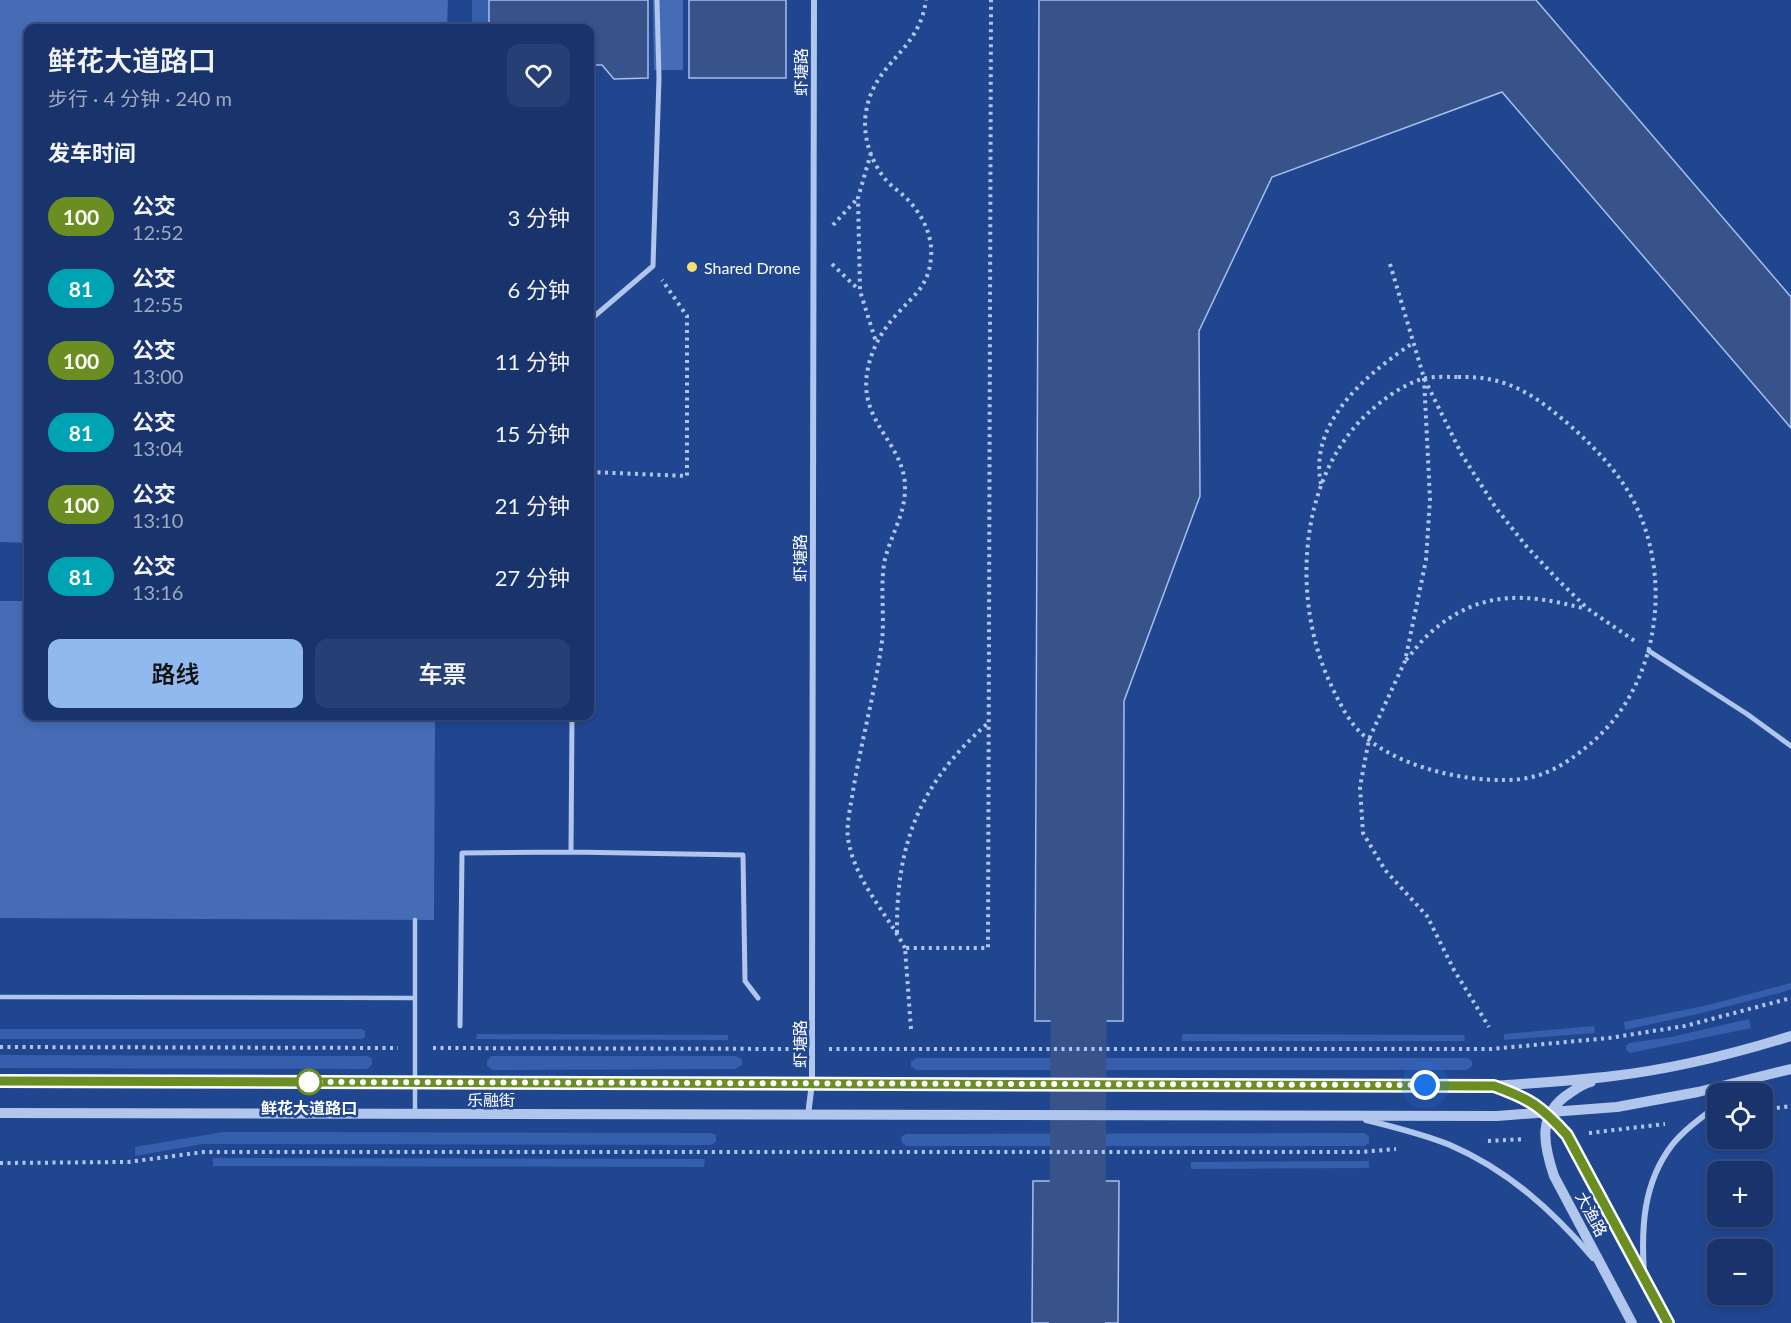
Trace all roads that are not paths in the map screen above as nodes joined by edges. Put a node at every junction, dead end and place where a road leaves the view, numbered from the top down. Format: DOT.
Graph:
graph roads {
  1 [pos="657,0"];
  2 [pos="814,0"];
  3 [pos="594,317"];
  4 [pos="1648,651"];
  5 [pos="572,720"];
  6 [pos="1791,746"];
  7 [pos="572,852"];
  8 [pos="415,920"];
  9 [pos="0,997"];
  10 [pos="415,998"];
  11 [pos="758,998"];
  12 [pos="460,1026"];
  13 [pos="1791,1036"];
  14 [pos="1791,1069"];
  15 [pos="1613,1076"];
  16 [pos="1763,1077"];
  17 [pos="0,1081"];
  18 [pos="415,1082"];
  19 [pos="812,1083"];
  20 [pos="1753,1083"];
  21 [pos="1494,1086"];
  22 [pos="0,1113"];
  23 [pos="1548,1113"];
  24 [pos="415,1114"];
  25 [pos="808,1115"];
  26 [pos="1707,1115"];
  27 [pos="1354,1116"];
  28 [pos="1604,1270"];
  29 [pos="1644,1278"];
  30 [pos="1632,1323"];
  31 [pos="1668,1323"];
  1 -- 3 [label="street"];
  2 -- 19 [label="street, 虾塘路"];
  4 -- 6 [label="street"];
  5 -- 7 [label="street"];
  7 -- 11 [label="street"];
  7 -- 12 [label="street"];
  8 -- 10 [label="lane"];
  9 -- 10 [label="lane"];
  10 -- 18 [label="lane"];
  13 -- 15 [label="street"];
  14 -- 16 [label="street, 乐融街"];
  15 -- 21 [label="street, 乐融街"];
  15 -- 23 [label="street"];
  16 -- 20 [label="street"];
  16 -- 23 [label="street, 乐融街"];
  17 -- 18 [label="street, 乐融街"];
  18 -- 19 [label="street, 乐融街"];
  18 -- 24 [label="lane"];
  19 -- 21 [label="street, 乐融街"];
  19 -- 25 [label="street, 虾塘路"];
  21 -- 23 [label="street, 大渔路"];
  22 -- 24 [label="street, 乐融街"];
  23 -- 27 [label="street, 乐融街"];
  23 -- 28 [label="street, 大渔路"];
  23 -- 29 [label="street, 大渔路"];
  24 -- 25 [label="street, 乐融街"];
  25 -- 27 [label="street, 乐融街"];
  26 -- 29 [label="street"];
  27 -- 28 [label="street"];
  28 -- 30 [label="street, 大渔路"];
  29 -- 31 [label="street, 大渔路"];
}
